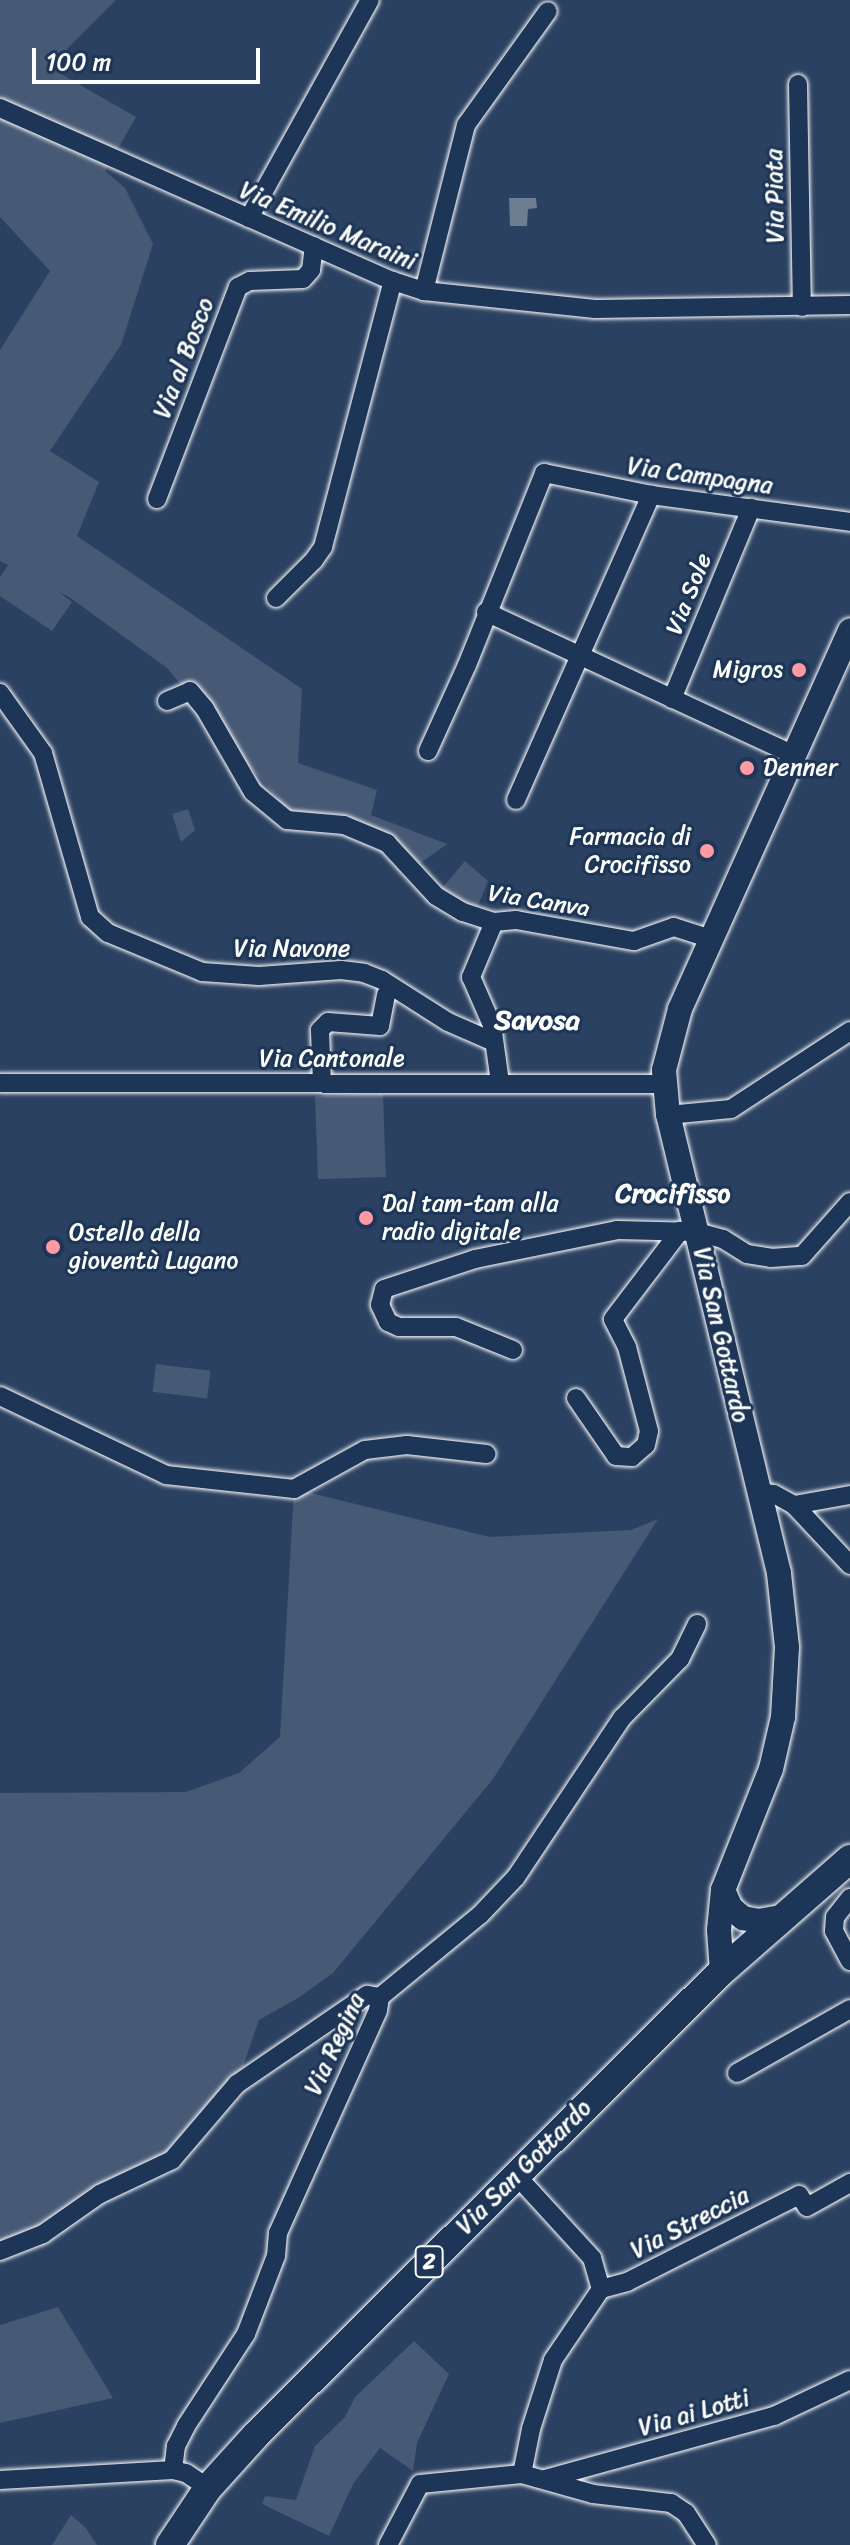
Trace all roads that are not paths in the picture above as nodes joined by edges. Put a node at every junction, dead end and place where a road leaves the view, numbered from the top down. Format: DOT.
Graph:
graph roads {
  1 [pos="370,0"];
  2 [pos="548,11"];
  3 [pos="798,84"];
  4 [pos="0,108"];
  5 [pos="249,218"];
  6 [pos="314,246"];
  7 [pos="393,281"];
  8 [pos="424,291"];
  9 [pos="850,305"];
  10 [pos="802,307"];
  11 [pos="651,495"];
  12 [pos="157,499"];
  13 [pos="751,508"];
  14 [pos="850,522"];
  15 [pos="276,598"];
  16 [pos="486,612"];
  17 [pos="850,630"];
  18 [pos="582,654"];
  19 [pos="0,693"];
  20 [pos="672,699"];
  21 [pos="167,701"];
  22 [pos="428,751"];
  23 [pos="794,755"];
  24 [pos="516,800"];
  25 [pos="494,922"];
  26 [pos="711,939"];
  27 [pos="386,995"];
  28 [pos="850,1031"];
  29 [pos="494,1042"];
  30 [pos="0,1083"];
  31 [pos="21,1083"];
  32 [pos="322,1083"];
  33 [pos="500,1083"];
  34 [pos="663,1084"];
  35 [pos="0,1096"];
  36 [pos="668,1115"];
  37 [pos="850,1202"];
  38 [pos="688,1231"];
  39 [pos="513,1350"];
  40 [pos="0,1396"];
  41 [pos="576,1398"];
  42 [pos="486,1454"];
  43 [pos="759,1492"];
  44 [pos="850,1495"];
  45 [pos="794,1505"];
  46 [pos="850,1565"];
  47 [pos="697,1624"];
  48 [pos="850,1859"];
  49 [pos="723,1890"];
  50 [pos="850,1898"];
  51 [pos="781,1917"];
  52 [pos="850,1961"];
  53 [pos="722,1971"];
  54 [pos="380,1997"];
  55 [pos="850,2009"];
  56 [pos="737,2073"];
  57 [pos="516,2175"];
  58 [pos="850,2183"];
  59 [pos="0,2251"];
  60 [pos="601,2289"];
  61 [pos="850,2380"];
  62 [pos="173,2470"];
  63 [pos="522,2474"];
  64 [pos="545,2479"];
  65 [pos="0,2480"];
  66 [pos="208,2488"];
  67 [pos="170,2545"];
  68 [pos="388,2545"];
  69 [pos="707,2545"];
  1 -- 5 [label="street"];
  2 -- 8 [label="street"];
  3 -- 10 [label="street, Via Piata"];
  4 -- 5 [label="street, Via Emilio Maraini"];
  5 -- 6 [label="street, Via Emilio Maraini"];
  6 -- 7 [label="street, Via Emilio Maraini"];
  6 -- 12 [label="street, Via al Bosco"];
  7 -- 8 [label="street, Via Emilio Maraini"];
  7 -- 15 [label="street"];
  8 -- 10 [label="street, Via Emilio Maraini"];
  9 -- 10 [label="street, Via Emilio Maraini"];
  11 -- 13 [label="street, Via Campagna"];
  11 -- 16 [label="street, Via Campagna"];
  11 -- 18 [label="street"];
  13 -- 14 [label="street, Via Campagna"];
  13 -- 20 [label="street, Via Sole"];
  16 -- 18 [label="street"];
  16 -- 22 [label="street"];
  17 -- 23 [label="main road, Via San Gottardo"];
  18 -- 20 [label="street"];
  18 -- 24 [label="street"];
  19 -- 29 [label="street, Via Navone"];
  20 -- 23 [label="street"];
  21 -- 25 [label="street, Via Canva"];
  23 -- 26 [label="main road, Via San Gottardo"];
  25 -- 26 [label="street, Via Canva"];
  25 -- 29 [label="street"];
  26 -- 34 [label="main road, Via San Gottardo"];
  27 -- 32 [label="street"];
  28 -- 36 [label="street"];
  29 -- 33 [label="street"];
  30 -- 31 [label="street, Via Cantonale"];
  31 -- 32 [label="street, Via Cantonale"];
  31 -- 35 [label="street"];
  32 -- 33 [label="street, Via Cantonale"];
  33 -- 34 [label="street, Via Cantonale"];
  34 -- 36 [label="main road, Via San Gottardo"];
  36 -- 38 [label="main road, Via San Gottardo"];
  37 -- 38 [label="street"];
  38 -- 39 [label="street"];
  38 -- 41 [label="street"];
  38 -- 43 [label="main road, Via San Gottardo"];
  40 -- 42 [label="street"];
  43 -- 45 [label="street"];
  43 -- 49 [label="main road, Via San Gottardo"];
  44 -- 45 [label="street"];
  45 -- 46 [label="street"];
  47 -- 54 [label="street, Via Regina"];
  48 -- 51 [label="main road, Via San Gottardo / 2"];
  49 -- 51 [label="main road"];
  49 -- 53 [label="main road, Via San Gottardo"];
  50 -- 52 [label="street"];
  51 -- 53 [label="main road, Via San Gottardo / 2"];
  53 -- 57 [label="main road, Via San Gottardo / 2"];
  54 -- 59 [label="street"];
  54 -- 62 [label="street, Via Regina"];
  55 -- 56 [label="street"];
  57 -- 60 [label="street"];
  57 -- 66 [label="main road, Via San Gottardo / 2"];
  58 -- 60 [label="street, Via Streccia"];
  60 -- 63 [label="street"];
  61 -- 64 [label="street, Via ai Lotti"];
  62 -- 65 [label="street"];
  62 -- 66 [label="street"];
  63 -- 64 [label="street"];
  63 -- 68 [label="street"];
  64 -- 69 [label="street"];
  66 -- 67 [label="main road, Via San Gottardo / 2"];
}
